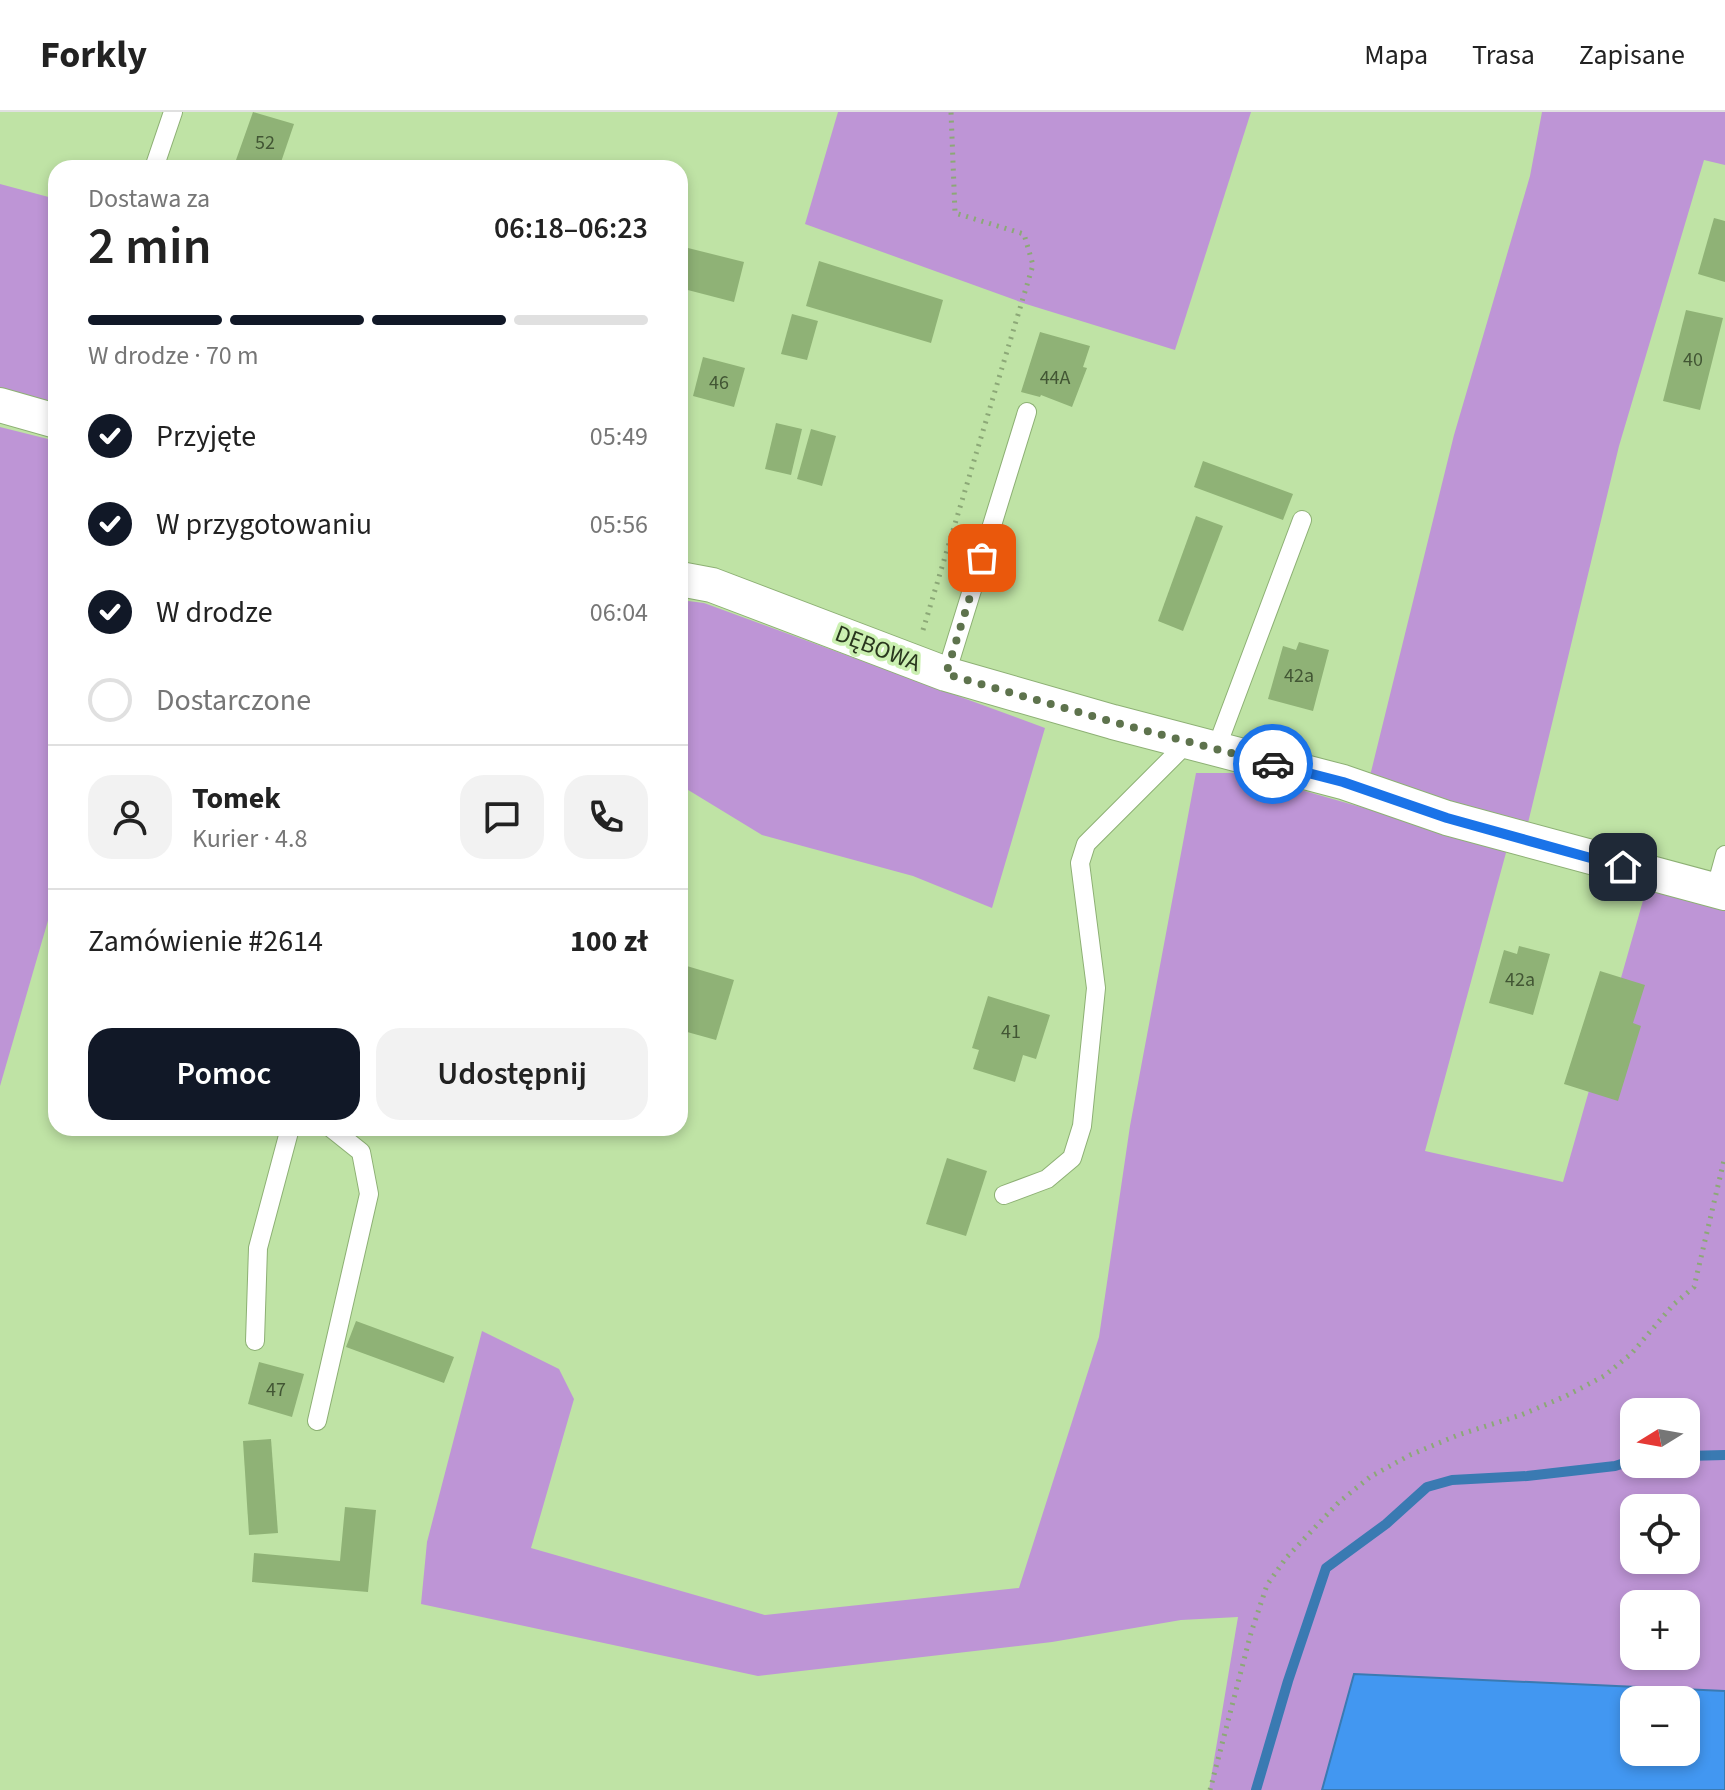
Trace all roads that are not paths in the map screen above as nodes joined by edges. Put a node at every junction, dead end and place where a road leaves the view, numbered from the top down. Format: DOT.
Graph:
graph roads {
  1 [pos="173,112"];
  2 [pos="157,160"];
  3 [pos="0,405"];
  4 [pos="1027,412"];
  5 [pos="48,419"];
  6 [pos="1302,520"];
  7 [pos="688,580"];
  8 [pos="946,674"];
  9 [pos="1202,746"];
  10 [pos="1725,855"];
  11 [pos="1720,892"];
  12 [pos="288,1136"];
  13 [pos="341,1136"];
  14 [pos="1004,1195"];
  15 [pos="255,1341"];
  16 [pos="317,1421"];
  1 -- 2 [label="lane"];
  3 -- 5 [label="street"];
  4 -- 8 [label="lane"];
  6 -- 9 [label="lane"];
  7 -- 8 [label="street, DĘBOWA"];
  8 -- 9 [label="street, DĘBOWA"];
  9 -- 11 [label="street, DĘBOWA"];
  9 -- 14 [label="lane"];
  10 -- 11 [label="lane"];
  12 -- 15 [label="lane"];
  13 -- 16 [label="lane"];
}
